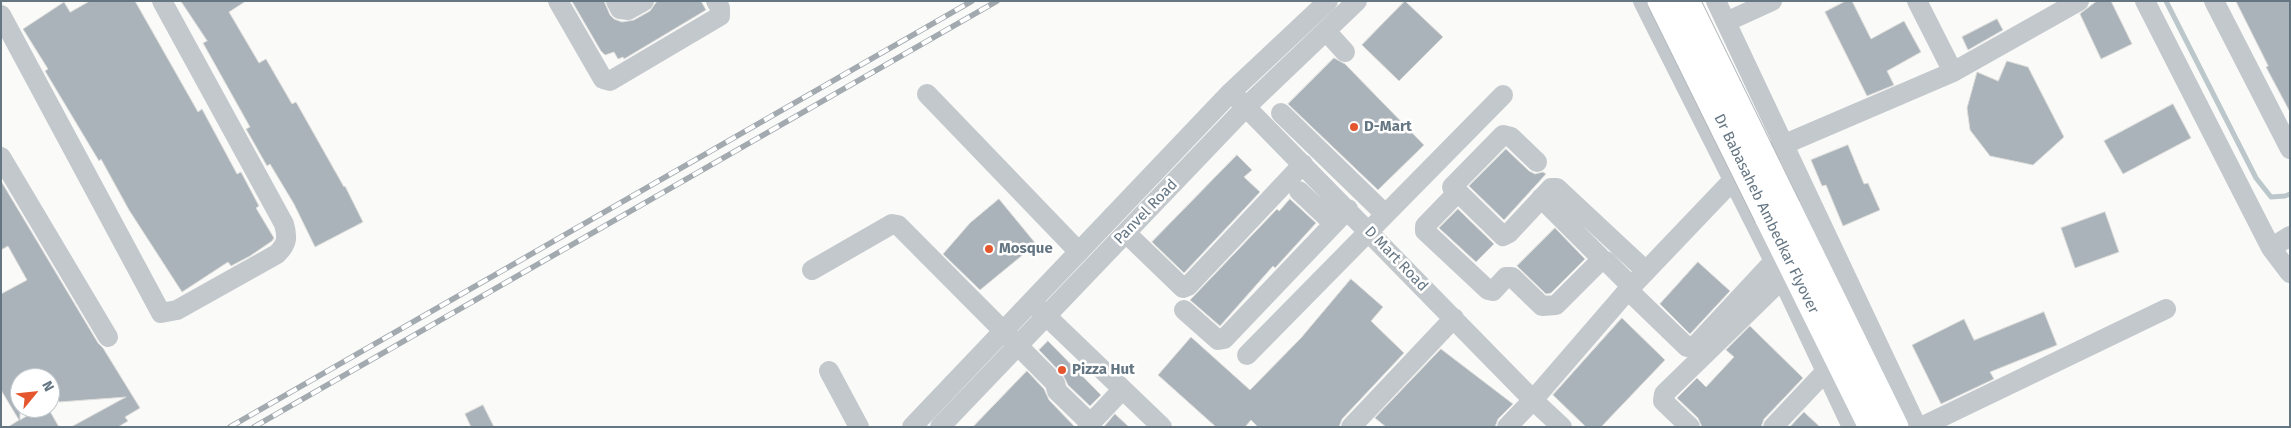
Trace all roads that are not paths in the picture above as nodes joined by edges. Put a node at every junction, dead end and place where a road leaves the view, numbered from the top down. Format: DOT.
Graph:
graph roads {
  1 [pos="162,1"];
  2 [pos="558,1"];
  3 [pos="616,1"];
  4 [pos="644,1"];
  5 [pos="716,1"];
  6 [pos="1328,1"];
  7 [pos="1357,1"];
  8 [pos="1643,1"];
  9 [pos="1660,1"];
  10 [pos="1687,1"];
  11 [pos="1716,1"];
  12 [pos="1772,1"];
  13 [pos="1917,1"];
  14 [pos="2079,1"];
  15 [pos="2145,1"];
  16 [pos="2214,1"];
  17 [pos="1,15"];
  18 [pos="1726,22"];
  19 [pos="1326,31"];
  20 [pos="1345,52"];
  21 [pos="1953,72"];
  22 [pos="1232,92"];
  23 [pos="927,94"];
  24 [pos="1502,95"];
  25 [pos="1246,107"];
  26 [pos="1282,113"];
  27 [pos="1785,144"];
  28 [pos="2290,148"];
  29 [pos="1,157"];
  30 [pos="1537,162"];
  31 [pos="1303,164"];
  32 [pos="1433,166"];
  33 [pos="1733,180"];
  34 [pos="1299,191"];
  35 [pos="1541,198"];
  36 [pos="1348,209"];
  37 [pos="1777,212"];
  38 [pos="1385,214"];
  39 [pos="1334,224"];
  40 [pos="1368,230"];
  41 [pos="1126,233"];
  42 [pos="2290,236"];
  43 [pos="2271,248"];
  44 [pos="1079,252"];
  45 [pos="1606,261"];
  46 [pos="812,270"];
  47 [pos="1778,270"];
  48 [pos="1646,271"];
  49 [pos="2290,273"];
  50 [pos="1630,288"];
  51 [pos="1032,302"];
  52 [pos="2166,309"];
  53 [pos="1184,310"];
  54 [pos="1045,317"];
  55 [pos="1454,318"];
  56 [pos="1004,331"];
  57 [pos="108,337"];
  58 [pos="1017,347"];
  59 [pos="1247,355"];
  60 [pos="829,372"];
  61 [pos="1827,376"];
  62 [pos="1122,390"];
  63 [pos="1533,400"];
  64 [pos="1088,425"];
  65 [pos="859,427"];
  66 [pos="912,427"];
  67 [pos="940,427"];
  68 [pos="1162,427"];
  69 [pos="1351,427"];
  70 [pos="1507,427"];
  71 [pos="1562,427"];
  72 [pos="1690,427"];
  73 [pos="1773,427"];
  74 [pos="1785,427"];
  75 [pos="1852,427"];
  76 [pos="1871,427"];
  77 [pos="1896,427"];
  78 [pos="1919,427"];
  1 -- 17 [label="street"];
  2 -- 5 [label="street"];
  3 -- 4 [label="street"];
  6 -- 22 [label="street, Panvel Road"];
  7 -- 19 [label="street, Panvel Road"];
  8 -- 33 [label="street"];
  9 -- 37 [label="main road, Dr Babasaheb Ambedkar Flyover, bridge"];
  10 -- 37 [label="main road, Dr Babasaheb Ambedkar Flyover, bridge"];
  11 -- 18 [label="street"];
  12 -- 18 [label="street"];
  13 -- 21 [label="street"];
  14 -- 21 [label="street"];
  15 -- 43 [label="street"];
  16 -- 28 [label="street"];
  18 -- 27 [label="street"];
  19 -- 20 [label="street"];
  19 -- 25 [label="street, Panvel Road"];
  21 -- 27 [label="street"];
  22 -- 25 [label="street, D Mart Road"];
  22 -- 44 [label="street, Panvel Road"];
  23 -- 44 [label="street"];
  24 -- 32 [label="street"];
  25 -- 31 [label="street, D Mart Road"];
  25 -- 41 [label="street, Panvel Road"];
  26 -- 38 [label="street"];
  27 -- 33 [label="street"];
  27 -- 78 [label="street"];
  29 -- 57 [label="street"];
  30 -- 32 [label="street"];
  31 -- 36 [label="street, D Mart Road"];
  31 -- 41 [label="street"];
  32 -- 38 [label="street"];
  33 -- 47 [label="street"];
  33 -- 48 [label="street"];
  34 -- 39 [label="street"];
  35 -- 35 [label="street"];
  35 -- 48 [label="street"];
  36 -- 39 [label="street"];
  36 -- 40 [label="street, D Mart Road"];
  37 -- 76 [label="main road, Dr Babasaheb Ambedkar Flyover"];
  37 -- 77 [label="main road, Dr Babasaheb Ambedkar Flyover"];
  38 -- 40 [label="street"];
  39 -- 53 [label="street"];
  40 -- 55 [label="street, D Mart Road"];
  40 -- 59 [label="street"];
  41 -- 54 [label="street, Panvel Road"];
  42 -- 43 [label="street"];
  43 -- 49 [label="street"];
  44 -- 51 [label="street, Panvel Road"];
  45 -- 50 [label="street"];
  46 -- 56 [label="street"];
  47 -- 50 [label="street"];
  47 -- 61 [label="street"];
  47 -- 72 [label="street"];
  48 -- 50 [label="street"];
  50 -- 63 [label="street"];
  51 -- 54 [label="street"];
  51 -- 56 [label="street, Panvel Road"];
  52 -- 78 [label="street"];
  54 -- 58 [label="street, Panvel Road"];
  54 -- 62 [label="street"];
  55 -- 63 [label="street, D Mart Road"];
  55 -- 69 [label="street"];
  56 -- 58 [label="street"];
  56 -- 66 [label="street, Panvel Road"];
  58 -- 64 [label="street"];
  58 -- 67 [label="street, Panvel Road"];
  60 -- 65 [label="street"];
  61 -- 73 [label="street"];
  61 -- 74 [label="street"];
  61 -- 75 [label="street"];
  62 -- 64 [label="street"];
  62 -- 68 [label="street"];
  63 -- 70 [label="street"];
  63 -- 71 [label="street, D Mart Road"];
}
